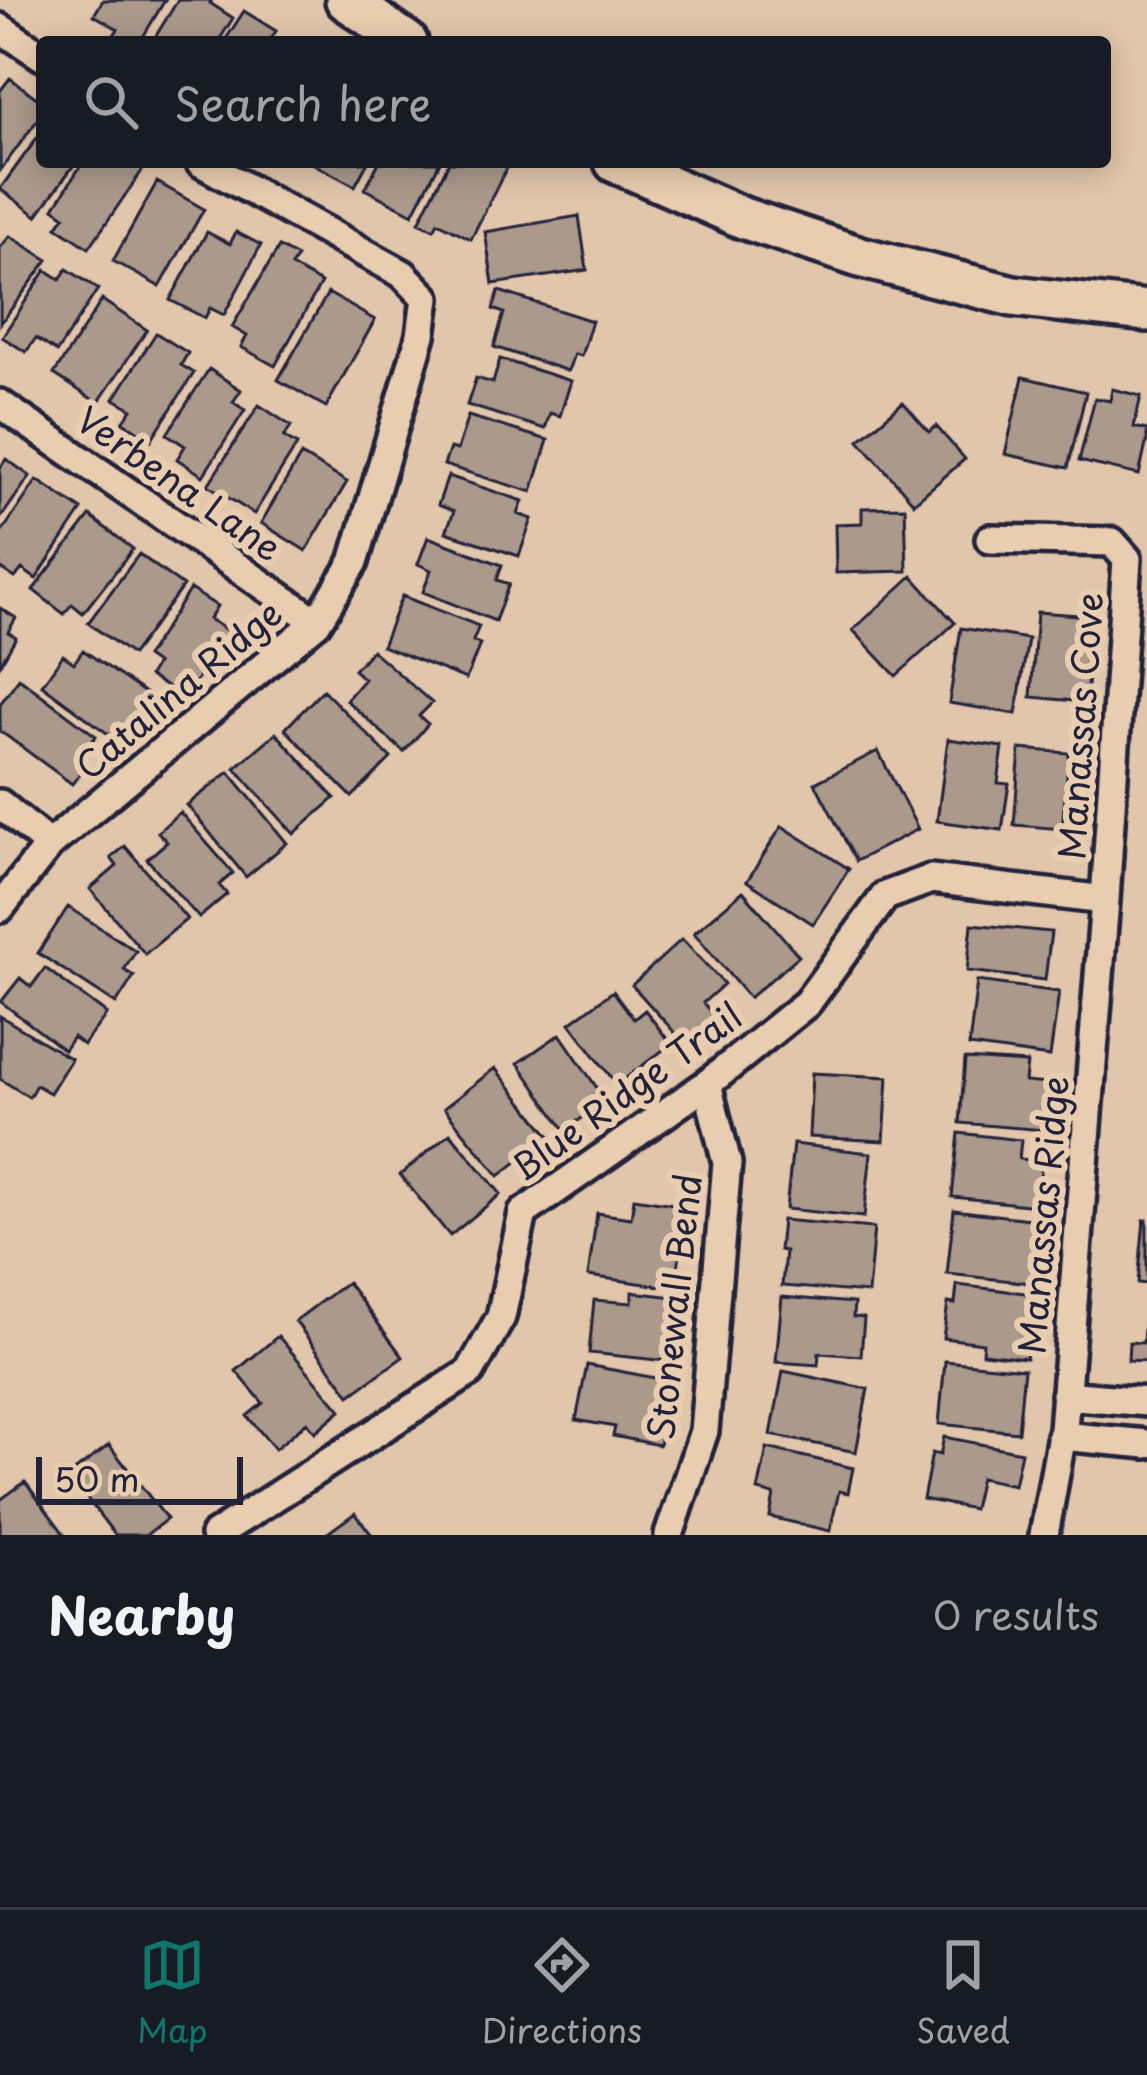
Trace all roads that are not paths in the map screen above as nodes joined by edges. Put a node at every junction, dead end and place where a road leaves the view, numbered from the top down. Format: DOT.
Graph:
graph roads {
  1 [pos="346,0"];
  2 [pos="0,28"];
  3 [pos="397,36"];
  4 [pos="36,52"];
  5 [pos="211,168"];
  6 [pos="629,168"];
  7 [pos="1147,311"];
  8 [pos="0,404"];
  9 [pos="990,539"];
  10 [pos="316,622"];
  11 [pos="0,804"];
  12 [pos="49,845"];
  13 [pos="1106,900"];
  14 [pos="0,908"];
  15 [pos="707,1084"];
  16 [pos="1065,1395"];
  17 [pos="1147,1402"];
  18 [pos="1061,1436"];
  19 [pos="1147,1444"];
  20 [pos="215,1535"];
  21 [pos="670,1535"];
  22 [pos="1044,1535"];
  1 -- 3 [label="main road"];
  2 -- 4 [label="street"];
  5 -- 10 [label="street, Catalina Ridge"];
  6 -- 7 [label="main road"];
  8 -- 10 [label="street, Verbena Lane"];
  9 -- 13 [label="street, Manassas Cove"];
  10 -- 12 [label="street, Catalina Ridge"];
  11 -- 12 [label="street"];
  12 -- 14 [label="street, Catalina Ridge"];
  13 -- 15 [label="street, Blue Ridge Trail"];
  13 -- 16 [label="street, Manassas Ridge"];
  15 -- 20 [label="street, Blue Ridge Trail"];
  15 -- 21 [label="street, Stonewall Bend"];
  16 -- 17 [label="street"];
  16 -- 18 [label="street, Manassas Ridge"];
  18 -- 19 [label="street"];
  18 -- 22 [label="street, Manassas Ridge"];
}
